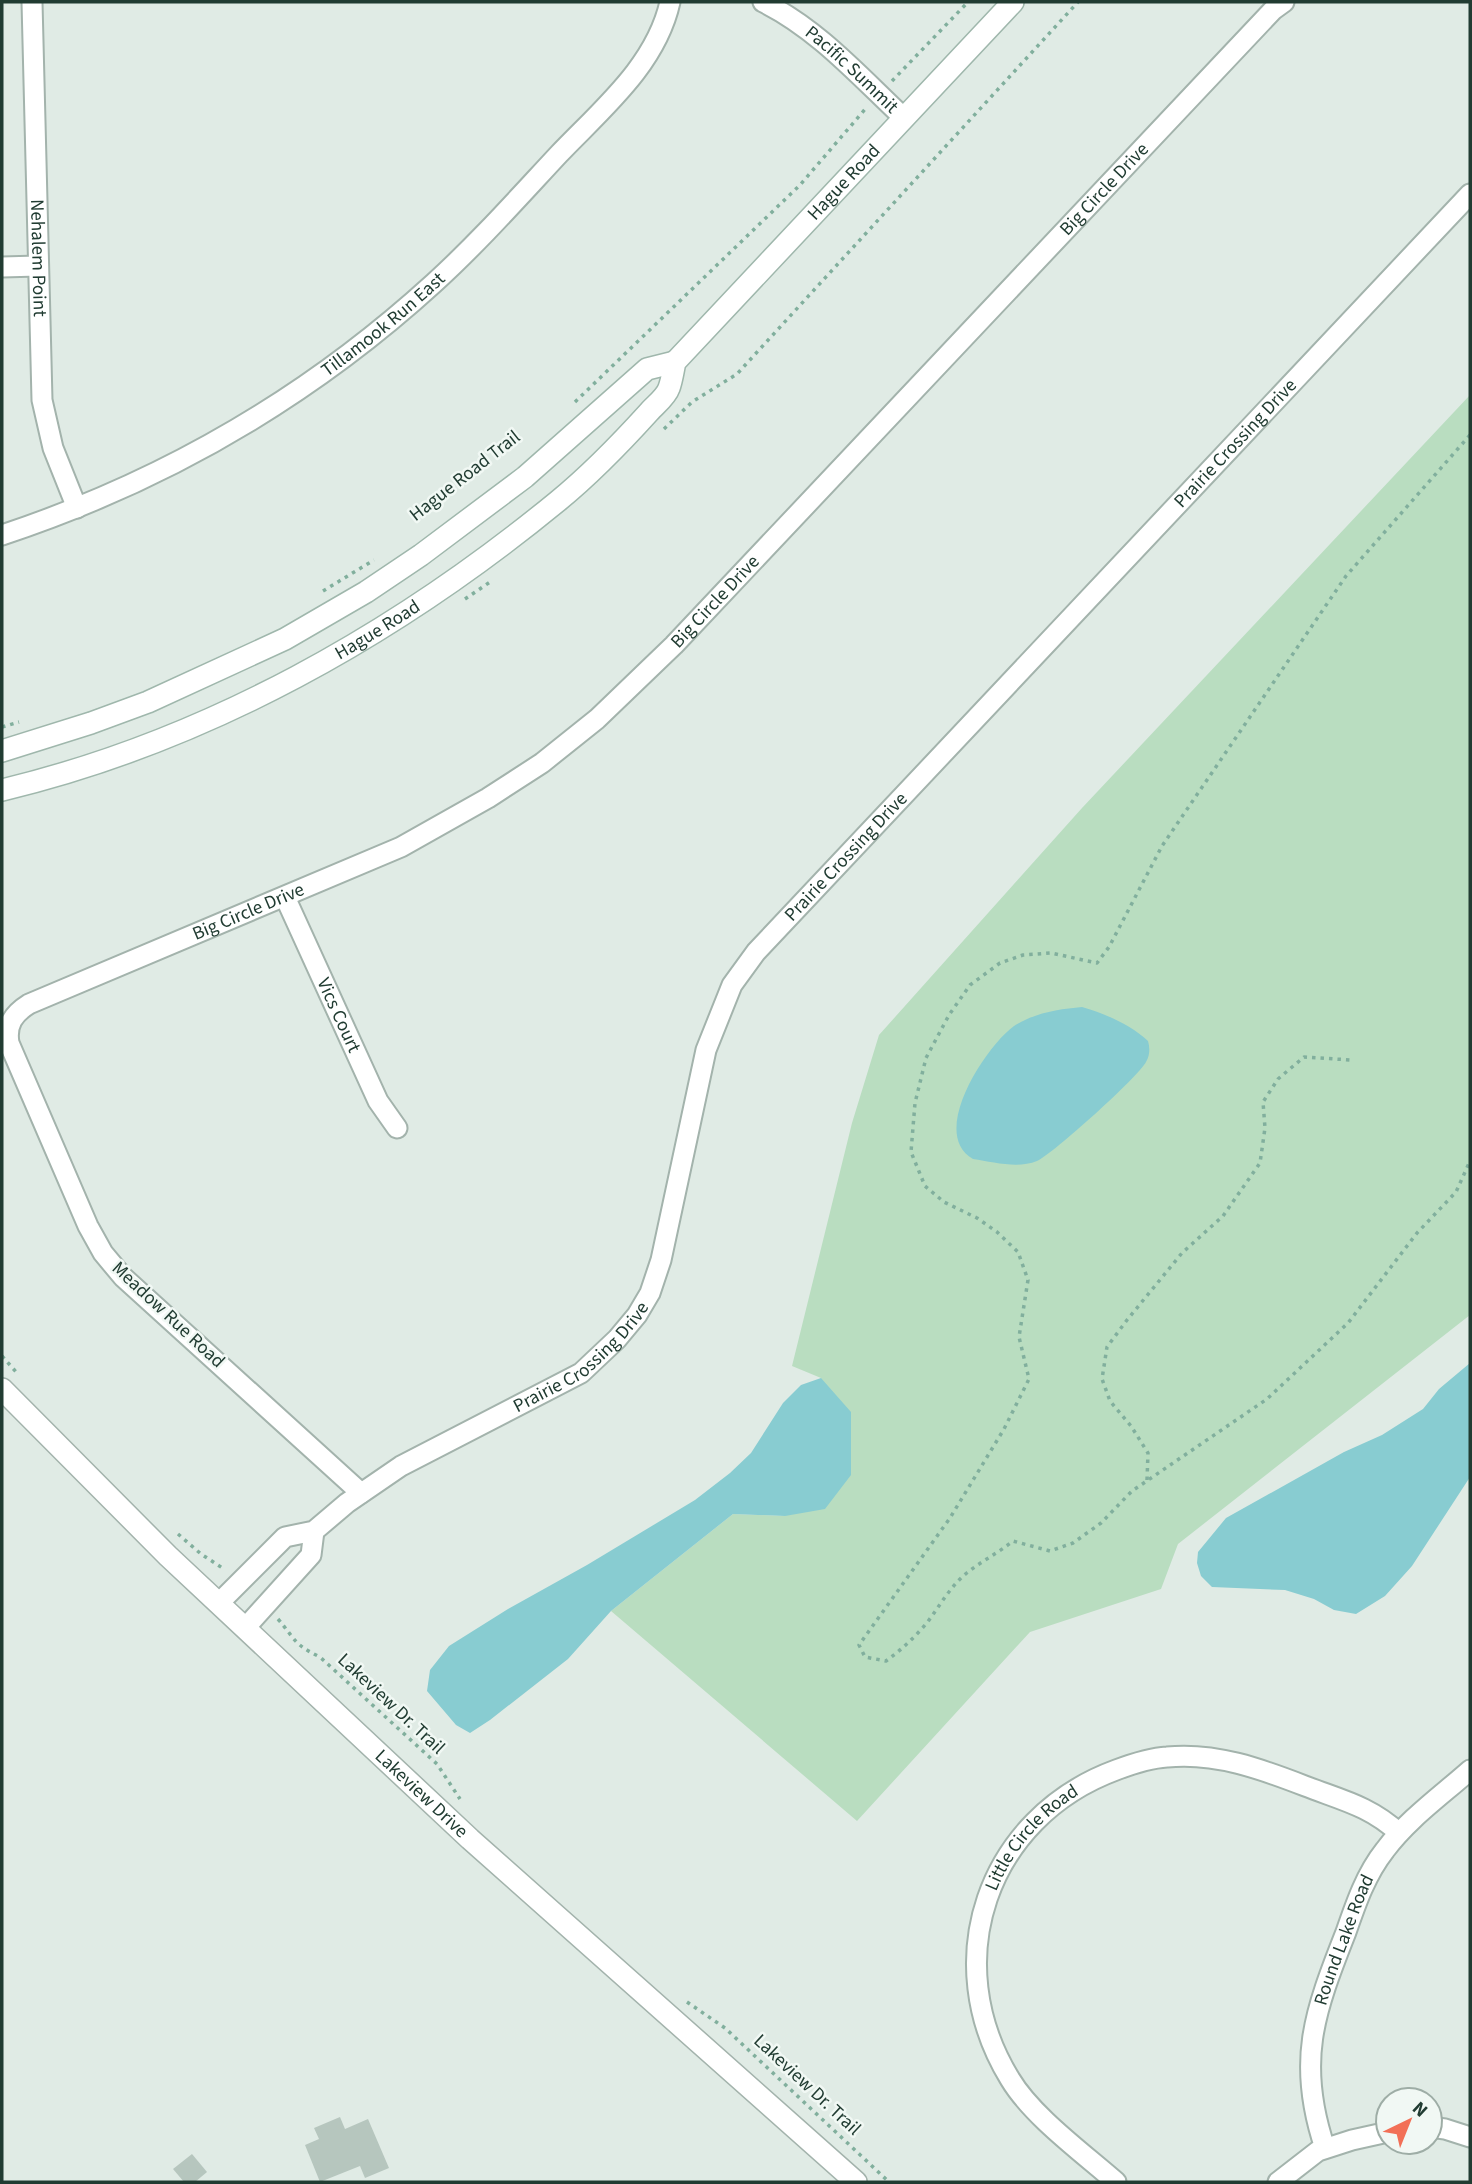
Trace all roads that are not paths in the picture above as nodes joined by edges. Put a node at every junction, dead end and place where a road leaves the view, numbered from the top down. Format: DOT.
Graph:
graph roads {
  1 [pos="32,2"];
  2 [pos="670,2"];
  3 [pos="763,2"];
  4 [pos="1013,2"];
  5 [pos="1284,2"];
  6 [pos="904,118"];
  7 [pos="1470,194"];
  8 [pos="38,266"];
  9 [pos="2,267"];
  10 [pos="675,362"];
  11 [pos="77,508"];
  12 [pos="2,535"];
  13 [pos="2,751"];
  14 [pos="2,790"];
  15 [pos="285,897"];
  16 [pos="13,1018"];
  17 [pos="397,1128"];
  18 [pos="2,1389"];
  19 [pos="361,1493"];
  20 [pos="314,1531"];
  21 [pos="219,1603"];
  22 [pos="245,1628"];
  23 [pos="1470,1770"];
  24 [pos="1399,1833"];
  25 [pos="1444,2129"];
  26 [pos="1374,2136"];
  27 [pos="1470,2137"];
  28 [pos="1325,2148"];
  29 [pos="856,2182"];
  30 [pos="1116,2182"];
  31 [pos="1278,2182"];
  1 -- 8 [label="street, Nehalem Point"];
  2 -- 11 [label="street, Tillamook Run East"];
  3 -- 6 [label="street, Pacific Summit"];
  4 -- 6 [label="main road, Hague Road"];
  5 -- 15 [label="street, Big Circle Drive"];
  6 -- 10 [label="main road, Hague Road"];
  7 -- 19 [label="street, Prairie Crossing Drive"];
  8 -- 9 [label="street"];
  8 -- 11 [label="street, Nehalem Point"];
  10 -- 13 [label="main road, Hague Road"];
  10 -- 14 [label="main road, Hague Road"];
  11 -- 12 [label="street, Tillamook Run East"];
  15 -- 16 [label="street, Big Circle Drive"];
  15 -- 17 [label="street, Vics Court"];
  16 -- 19 [label="street, Meadow Rue Road"];
  18 -- 21 [label="main road, Lakeview Drive"];
  19 -- 20 [label="street, Prairie Crossing Drive"];
  20 -- 21 [label="street, Prairie Crossing Drive"];
  20 -- 22 [label="street"];
  21 -- 22 [label="main road, Lakeview Drive"];
  22 -- 29 [label="main road, Lakeview Drive"];
  23 -- 24 [label="street, Round Lake Road"];
  24 -- 28 [label="street, Round Lake Road"];
  24 -- 30 [label="street, Little Circle Road"];
  25 -- 27 [label="street"];
  26 -- 28 [label="street"];
  28 -- 31 [label="street"];
}
